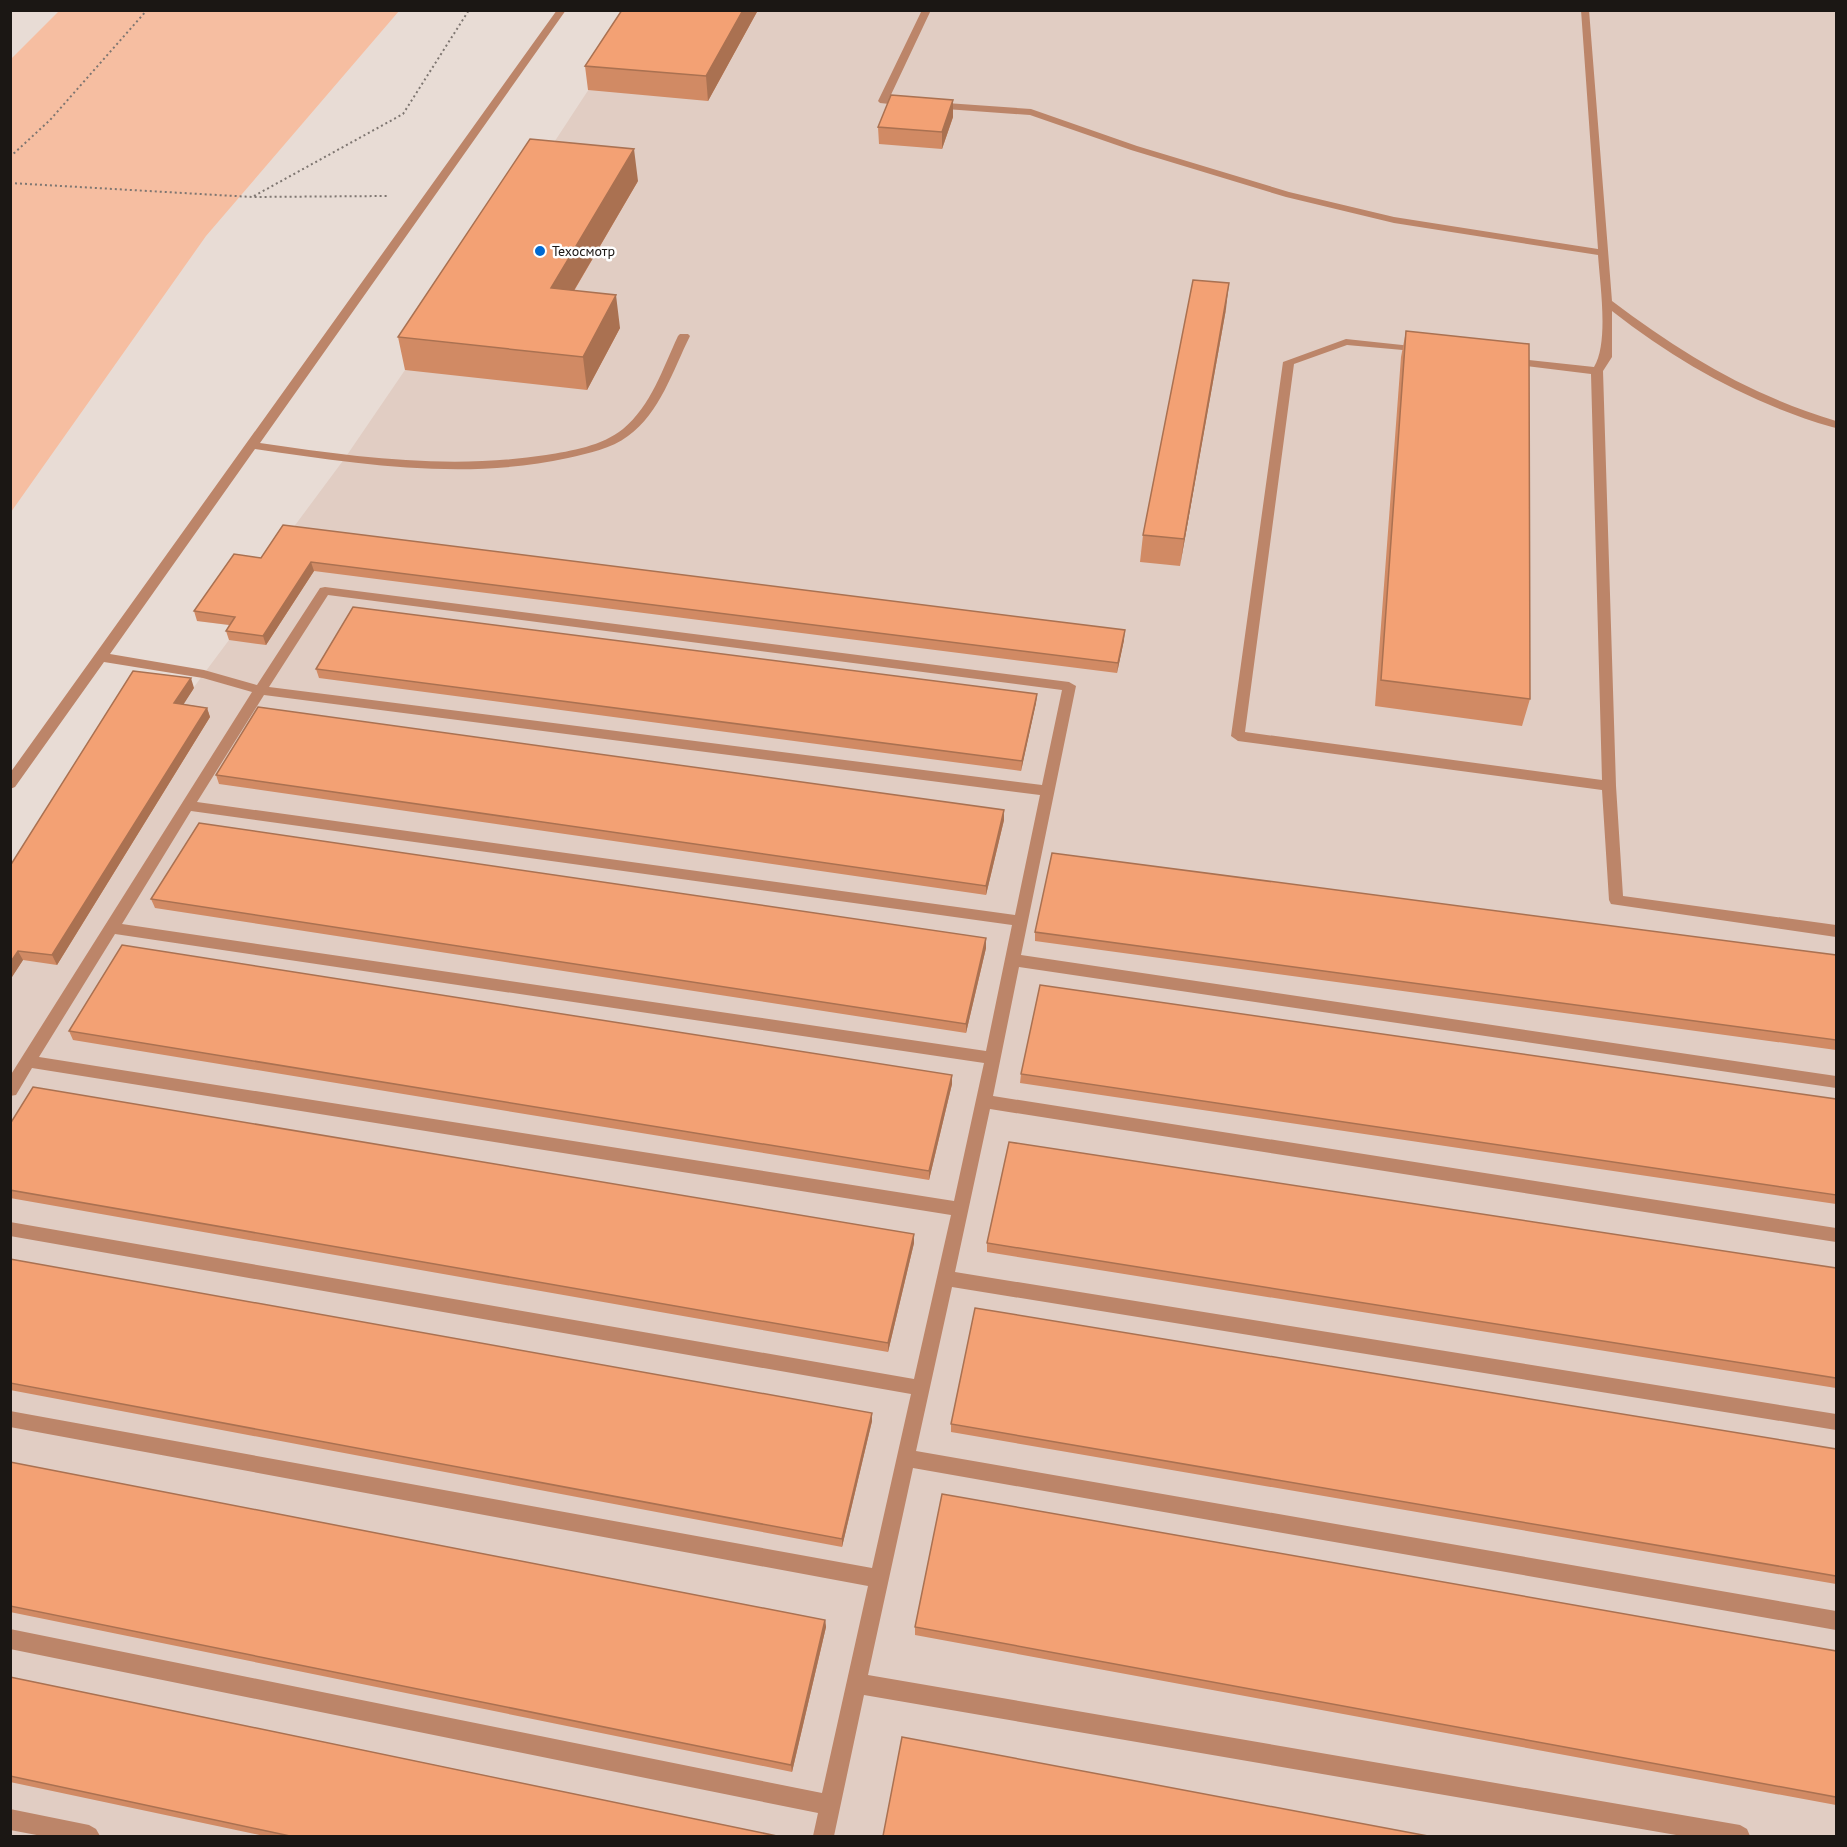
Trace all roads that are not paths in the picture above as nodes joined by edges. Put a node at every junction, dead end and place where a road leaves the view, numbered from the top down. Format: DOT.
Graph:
graph roads {
  1 [pos="562,10"];
  2 [pos="927,10"];
  3 [pos="1586,10"];
  4 [pos="1603,253"];
  5 [pos="1607,302"];
  6 [pos="684,336"];
  7 [pos="1437,352"];
  8 [pos="1494,359"];
  9 [pos="1597,371"];
  10 [pos="1836,425"];
  11 [pos="252,445"];
  12 [pos="102,657"];
  13 [pos="260,690"];
  14 [pos="10,784"];
  15 [pos="1610,786"];
  16 [pos="1048,792"];
  17 [pos="188,806"];
  18 [pos="1021,921"];
  19 [pos="111,928"];
  20 [pos="1836,931"];
  21 [pos="1012,960"];
  22 [pos="993,1058"];
  23 [pos="28,1061"];
  24 [pos="1836,1082"];
  25 [pos="10,1090"];
  26 [pos="984,1101"];
  27 [pos="960,1209"];
  28 [pos="10,1229"];
  29 [pos="1836,1235"];
  30 [pos="944,1278"];
  31 [pos="921,1388"];
  32 [pos="10,1419"];
  33 [pos="1836,1422"];
  34 [pos="906,1458"];
  35 [pos="879,1580"];
  36 [pos="1836,1621"];
  37 [pos="10,1639"];
  38 [pos="855,1683"];
  39 [pos="830,1805"];
  40 [pos="10,1819"];
  41 [pos="89,1836"];
  42 [pos="823,1836"];
  43 [pos="1740,1836"];
  1 -- 11 [label="street"];
  2 -- 4 [label="street"];
  3 -- 4 [label="street"];
  4 -- 5 [label="street"];
  5 -- 9 [label="street"];
  5 -- 10 [label="street"];
  6 -- 11 [label="street"];
  7 -- 15 [label="street"];
  8 -- 9 [label="street"];
  9 -- 15 [label="street"];
  11 -- 12 [label="street"];
  12 -- 13 [label="street"];
  12 -- 14 [label="street"];
  13 -- 16 [label="street"];
  13 -- 16 [label="street"];
  13 -- 17 [label="street"];
  15 -- 20 [label="street"];
  16 -- 18 [label="street"];
  17 -- 18 [label="street"];
  17 -- 19 [label="street"];
  18 -- 21 [label="street"];
  19 -- 22 [label="street"];
  19 -- 23 [label="street"];
  21 -- 22 [label="street"];
  21 -- 24 [label="street"];
  22 -- 26 [label="street"];
  23 -- 25 [label="street"];
  23 -- 27 [label="street"];
  26 -- 27 [label="street"];
  26 -- 29 [label="street"];
  27 -- 30 [label="street"];
  28 -- 31 [label="street"];
  30 -- 31 [label="street"];
  30 -- 33 [label="street"];
  31 -- 34 [label="street"];
  32 -- 35 [label="street"];
  34 -- 35 [label="street"];
  34 -- 36 [label="street"];
  35 -- 38 [label="street"];
  37 -- 39 [label="street"];
  38 -- 39 [label="street"];
  38 -- 43 [label="street"];
  39 -- 42 [label="street"];
  40 -- 41 [label="street"];
}
